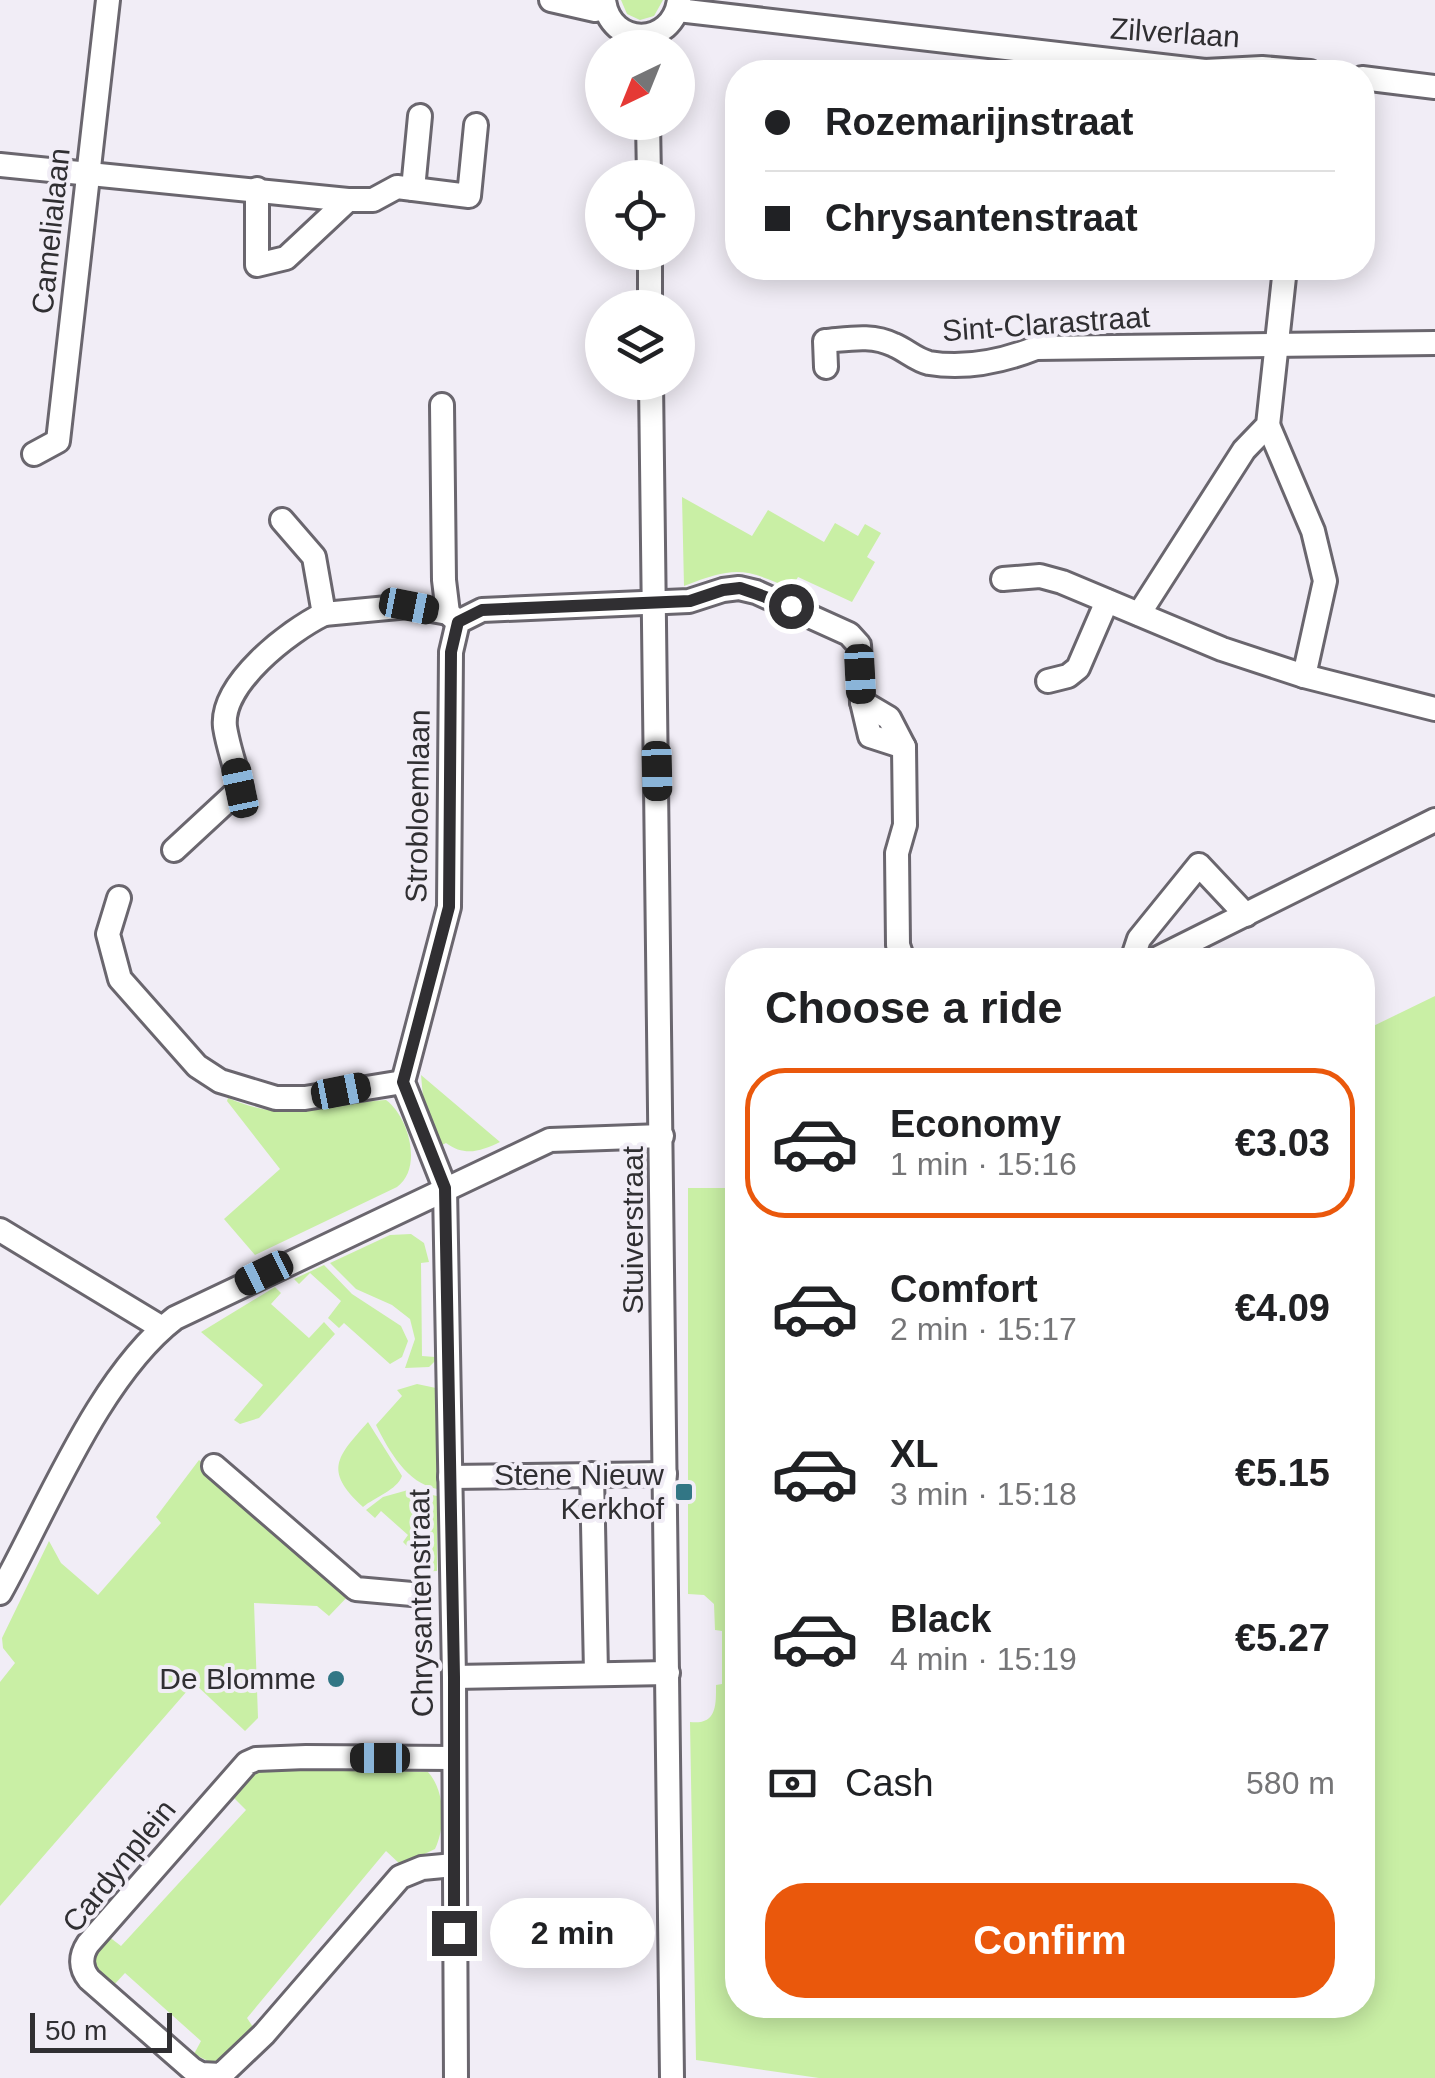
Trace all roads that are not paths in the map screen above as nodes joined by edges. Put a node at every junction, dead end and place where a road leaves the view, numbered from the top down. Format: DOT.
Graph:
graph roads {
  1 [pos="108,0"];
  2 [pos="551,0"];
  3 [pos="604,4"];
  4 [pos="678,5"];
  5 [pos="619,30"];
  6 [pos="665,30"];
  7 [pos="1117,60"];
  8 [pos="1375,79"];
  9 [pos="1435,86"];
  10 [pos="420,116"];
  11 [pos="476,126"];
  12 [pos="0,165"];
  13 [pos="88,174"];
  14 [pos="257,189"];
  15 [pos="412,189"];
  16 [pos="348,200"];
  17 [pos="1284,280"];
  18 [pos="826,316"];
  19 [pos="825,341"];
  20 [pos="1435,343"];
  21 [pos="1277,344"];
  22 [pos="826,367"];
  23 [pos="651,400"];
  24 [pos="442,405"];
  25 [pos="1268,425"];
  26 [pos="34,454"];
  27 [pos="282,520"];
  28 [pos="1004,578"];
  29 [pos="1107,601"];
  30 [pos="655,602"];
  31 [pos="324,614"];
  32 [pos="1140,614"];
  33 [pos="453,618"];
  34 [pos="1304,676"];
  35 [pos="1048,680"];
  36 [pos="1435,708"];
  37 [pos="1435,820"];
  38 [pos="174,850"];
  39 [pos="119,898"];
  40 [pos="1246,914"];
  41 [pos="899,948"];
  42 [pos="1136,948"];
  43 [pos="1178,948"];
  44 [pos="403,1082"];
  45 [pos="662,1136"];
  46 [pos="445,1188"];
  47 [pos="0,1230"];
  48 [pos="162,1328"];
  49 [pos="214,1466"];
  50 [pos="592,1474"];
  51 [pos="665,1474"];
  52 [pos="450,1477"];
  53 [pos="0,1593"];
  54 [pos="412,1594"];
  55 [pos="668,1673"];
  56 [pos="596,1674"];
  57 [pos="454,1677"];
  58 [pos="453,1758"];
  59 [pos="454,1865"];
  60 [pos="456,2078"];
  61 [pos="672,2078"];
  1 -- 13 [label="street, Camelialaan"];
  2 -- 3 [label="street"];
  3 -- 5 [label="street"];
  4 -- 6 [label="street"];
  4 -- 7 [label="street, Zilverlaan"];
  8 -- 9 [label="street"];
  10 -- 15 [label="street"];
  11 -- 15 [label="street"];
  12 -- 13 [label="street"];
  13 -- 14 [label="street"];
  13 -- 26 [label="street, Camelialaan"];
  14 -- 16 [label="street"];
  14 -- 16 [label="street"];
  15 -- 16 [label="street"];
  17 -- 21 [label="street"];
  18 -- 19 [label="street"];
  19 -- 21 [label="street, Sint-Clarastraat"];
  19 -- 22 [label="street"];
  20 -- 21 [label="street, Sint-Clarastraat"];
  21 -- 25 [label="street"];
  23 -- 30 [label="street, Stuiverstraat"];
  24 -- 33 [label="street"];
  25 -- 32 [label="street"];
  25 -- 34 [label="street"];
  27 -- 31 [label="street"];
  28 -- 29 [label="street"];
  29 -- 32 [label="street"];
  29 -- 35 [label="street"];
  30 -- 33 [label="street"];
  30 -- 41 [label="street"];
  30 -- 45 [label="street, Stuiverstraat"];
  31 -- 33 [label="street"];
  31 -- 38 [label="street"];
  32 -- 34 [label="street"];
  33 -- 44 [label="street, Strobloemlaan"];
  34 -- 36 [label="street"];
  37 -- 40 [label="street"];
  39 -- 44 [label="street"];
  40 -- 42 [label="street"];
  40 -- 43 [label="street"];
  44 -- 46 [label="street"];
  45 -- 46 [label="street"];
  45 -- 51 [label="street, Stuiverstraat"];
  46 -- 48 [label="street"];
  46 -- 52 [label="street, Chrysantenstraat"];
  47 -- 48 [label="street"];
  48 -- 53 [label="street"];
  49 -- 54 [label="street"];
  50 -- 51 [label="street"];
  50 -- 52 [label="street"];
  50 -- 56 [label="street"];
  51 -- 55 [label="street, Stuiverstraat"];
  52 -- 57 [label="street, Chrysantenstraat"];
  55 -- 56 [label="street"];
  55 -- 61 [label="street, Stuiverstraat"];
  56 -- 57 [label="street"];
  57 -- 58 [label="street, Chrysantenstraat"];
  58 -- 59 [label="street, Chrysantenstraat"];
  58 -- 59 [label="street, Cardynplein"];
  59 -- 60 [label="street, Chrysantenstraat"];
}
